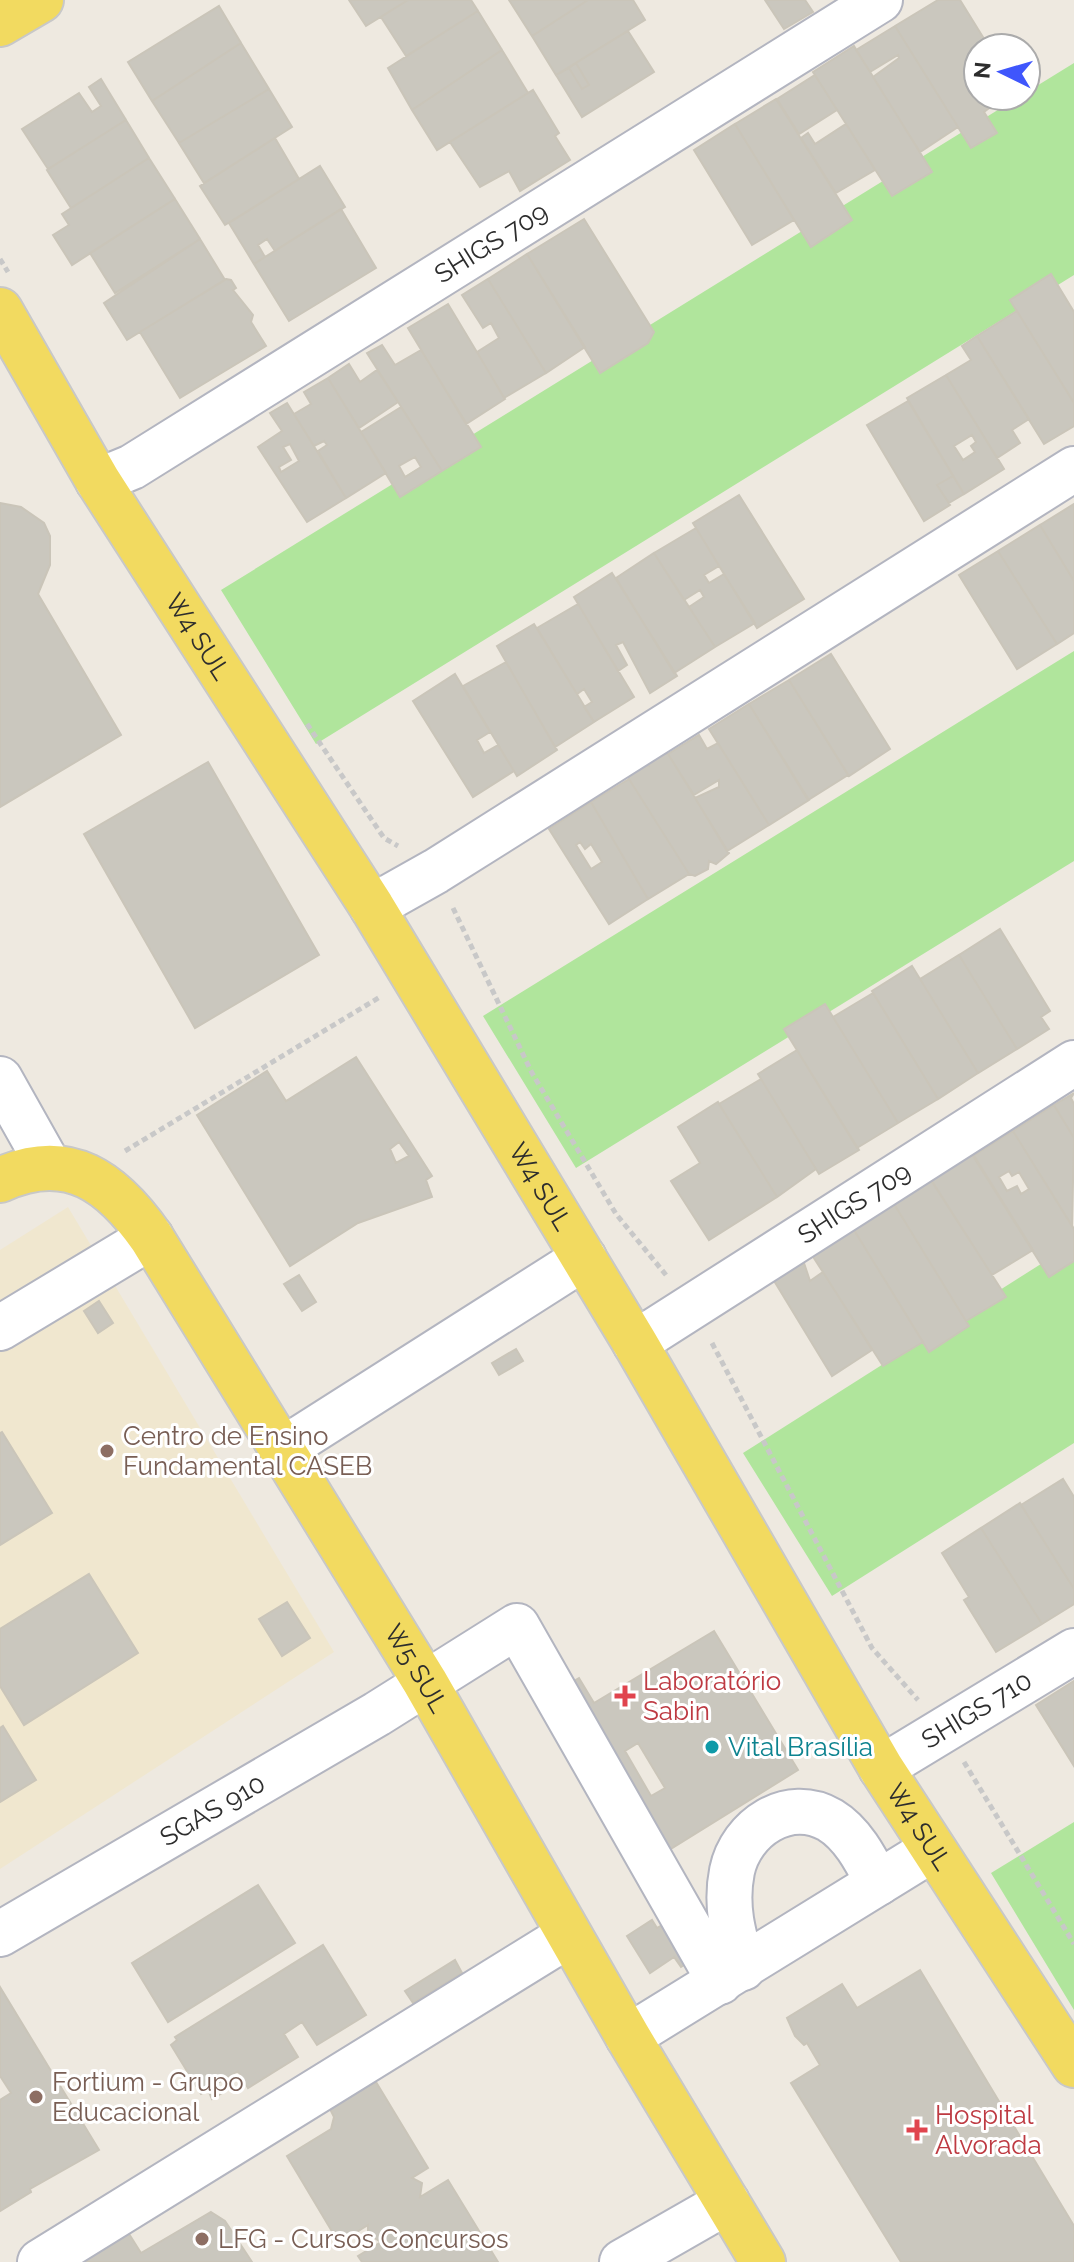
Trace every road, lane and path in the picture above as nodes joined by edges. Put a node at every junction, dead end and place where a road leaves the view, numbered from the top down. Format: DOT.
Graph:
graph roads {
  1 [pos="41,0"];
  2 [pos="880,0"];
  3 [pos="0,24"];
  4 [pos="0,259"];
  5 [pos="8,298"];
  6 [pos="1074,469"];
  7 [pos="98,481"];
  8 [pos="306,723"];
  9 [pos="436,871"];
  10 [pos="372,907"];
  11 [pos="414,976"];
  12 [pos="1074,1063"];
  13 [pos="0,1079"];
  14 [pos="68,1171"];
  15 [pos="0,1180"];
  16 [pos="151,1237"];
  17 [pos="584,1258"];
  18 [pos="692,1306"];
  19 [pos="0,1328"];
  20 [pos="635,1343"];
  21 [pos="282,1450"];
  22 [pos="1074,1651"];
  23 [pos="425,1682"];
  24 [pos="945,1730"];
  25 [pos="881,1768"];
  26 [pos="933,1849"];
  27 [pos="878,1883"];
  28 [pos="0,1934"];
  29 [pos="569,1935"];
  30 [pos="1074,1944"];
  31 [pos="731,1975"];
  32 [pos="628,2037"];
  33 [pos="1074,2065"];
  34 [pos="727,2202"];
  35 [pos="40,2262"];
  36 [pos="622,2262"];
  37 [pos="763,2262"];
  1 -- 3 [label="main road"];
  2 -- 7 [label="street, SHIGS 709"];
  4 -- 5 [label="path"];
  5 -- 7 [label="main road, W4 SUL"];
  6 -- 9 [label="street"];
  7 -- 10 [label="main road, W4 SUL"];
  8 -- 9 [label="path"];
  9 -- 10 [label="street"];
  9 -- 18 [label="path"];
  10 -- 11 [label="main road, W4 SUL"];
  11 -- 14 [label="path"];
  11 -- 17 [label="main road, W4 SUL"];
  12 -- 18 [label="street, SHIGS 709"];
  13 -- 14 [label="street"];
  14 -- 15 [label="main road"];
  14 -- 16 [label="main road, W5 SUL"];
  16 -- 19 [label="street"];
  16 -- 21 [label="main road, W5 SUL"];
  17 -- 20 [label="main road, W4 SUL"];
  17 -- 21 [label="street"];
  18 -- 20 [label="street, SHIGS 709"];
  18 -- 24 [label="path"];
  20 -- 25 [label="main road, W4 SUL"];
  21 -- 23 [label="main road, W5 SUL"];
  22 -- 24 [label="street, SHIGS 710"];
  23 -- 28 [label="street, SGAS 910"];
  23 -- 29 [label="main road, W5 SUL"];
  23 -- 31 [label="street, SGAS 910"];
  24 -- 25 [label="street, SHIGS 710"];
  24 -- 30 [label="path"];
  25 -- 26 [label="main road, W4 SUL"];
  26 -- 27 [label="street"];
  26 -- 33 [label="main road, W4 SUL"];
  27 -- 31 [label="street"];
  27 -- 31 [label="street"];
  29 -- 32 [label="main road, W5 SUL"];
  29 -- 35 [label="street"];
  31 -- 32 [label="street"];
  32 -- 34 [label="main road, W5 SUL"];
  34 -- 36 [label="street"];
  34 -- 37 [label="main road, W5 SUL"];
}
